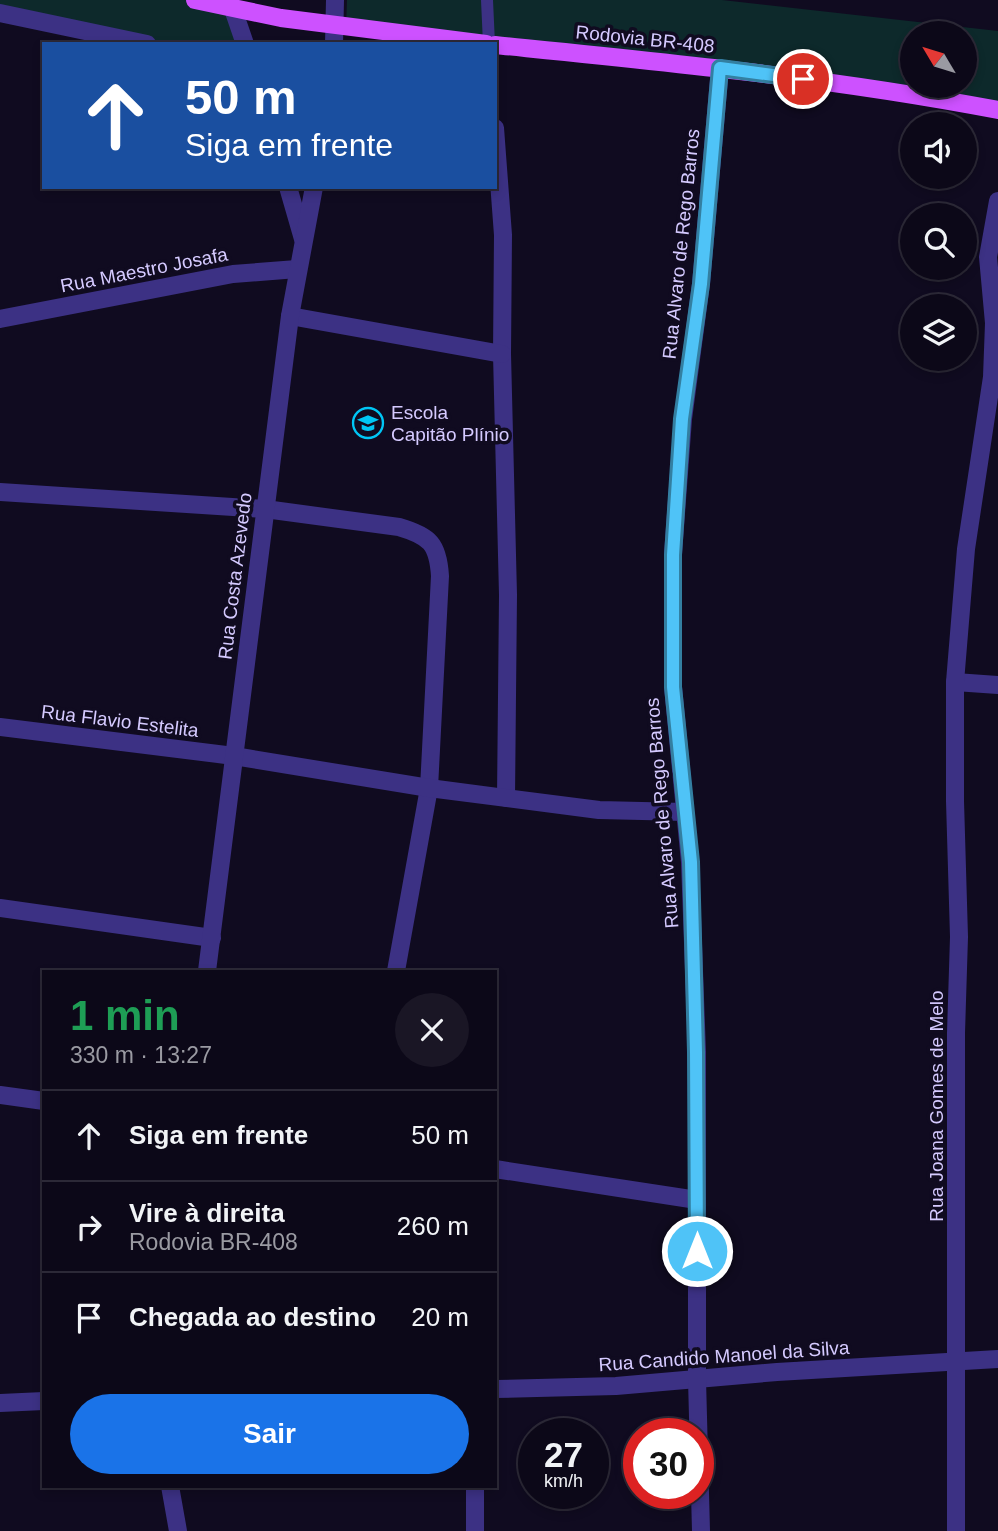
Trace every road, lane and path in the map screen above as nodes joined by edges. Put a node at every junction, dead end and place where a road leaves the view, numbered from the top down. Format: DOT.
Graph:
graph roads {
  1 [pos="195,0"];
  2 [pos="335,0"];
  3 [pos="487,0"];
  4 [pos="233,9"];
  5 [pos="0,13"];
  6 [pos="334,35"];
  7 [pos="137,42"];
  8 [pos="243,42"];
  9 [pos="454,42"];
  10 [pos="488,42"];
  11 [pos="497,45"];
  12 [pos="720,68"];
  13 [pos="998,110"];
  14 [pos="497,155"];
  15 [pos="289,189"];
  16 [pos="314,189"];
  17 [pos="998,201"];
  18 [pos="304,242"];
  19 [pos="297,270"];
  20 [pos="290,316"];
  21 [pos="0,320"];
  22 [pos="502,354"];
  23 [pos="995,372"];
  24 [pos="0,492"];
  25 [pos="265,509"];
  26 [pos="955,682"];
  27 [pos="998,685"];
  28 [pos="0,727"];
  29 [pos="234,756"];
  30 [pos="429,788"];
  31 [pos="506,797"];
  32 [pos="685,812"];
  33 [pos="0,908"];
  34 [pos="212,938"];
  35 [pos="207,970"];
  36 [pos="396,970"];
  37 [pos="0,1095"];
  38 [pos="42,1101"];
  39 [pos="497,1169"];
  40 [pos="697,1200"];
  41 [pos="998,1359"];
  42 [pos="956,1362"];
  43 [pos="697,1379"];
  44 [pos="497,1389"];
  45 [pos="42,1401"];
  46 [pos="0,1403"];
  47 [pos="170,1488"];
  48 [pos="475,1488"];
  49 [pos="178,1531"];
  50 [pos="475,1531"];
  51 [pos="701,1531"];
  52 [pos="956,1531"];
  1 -- 4 [label="main road"];
  2 -- 6 [label="street"];
  3 -- 10 [label="lane"];
  4 -- 6 [label="main road"];
  4 -- 8 [label="street"];
  5 -- 7 [label="street"];
  6 -- 9 [label="main road"];
  11 -- 12 [label="main road, Rodovia BR-408"];
  12 -- 13 [label="main road, Rodovia BR-408"];
  12 -- 32 [label="street, Rua Alvaro de Rego Barros"];
  14 -- 22 [label="street"];
  15 -- 18 [label="street"];
  16 -- 18 [label="street, Rua Costa Azevedo"];
  17 -- 23 [label="street, Rua Joana Gomes de Melo"];
  18 -- 19 [label="street, Rua Costa Azevedo"];
  19 -- 20 [label="street, Rua Costa Azevedo"];
  19 -- 21 [label="street, Rua Maestro Josafa"];
  20 -- 22 [label="street"];
  20 -- 25 [label="street, Rua Costa Azevedo"];
  22 -- 31 [label="street"];
  23 -- 26 [label="street, Rua Joana Gomes de Melo"];
  24 -- 25 [label="street"];
  25 -- 29 [label="street, Rua Costa Azevedo"];
  25 -- 30 [label="street"];
  26 -- 27 [label="street"];
  26 -- 42 [label="street, Rua Joana Gomes de Melo"];
  28 -- 29 [label="street, Rua Flavio Estelita"];
  29 -- 30 [label="street, Rua Flavio Estelita"];
  29 -- 34 [label="street, Rua Costa Azevedo"];
  30 -- 31 [label="street, Rua Flavio Estelita"];
  30 -- 36 [label="street"];
  31 -- 32 [label="street, Rua Flavio Estelita"];
  32 -- 40 [label="street, Rua Alvaro de Rego Barros"];
  33 -- 34 [label="street"];
  34 -- 35 [label="street, Rua Costa Azevedo"];
  37 -- 38 [label="street"];
  39 -- 40 [label="street"];
  40 -- 43 [label="street, Rua Alvaro de Rego Barros"];
  41 -- 42 [label="street, Rua Candido Manoel da Silva"];
  42 -- 43 [label="street, Rua Candido Manoel da Silva"];
  42 -- 52 [label="street, Rua Joana Gomes de Melo"];
  43 -- 44 [label="street, Rua Candido Manoel da Silva"];
  43 -- 51 [label="street, Rua Alvaro de Rego Barros"];
  45 -- 46 [label="street"];
  47 -- 49 [label="street"];
  48 -- 50 [label="street"];
}
